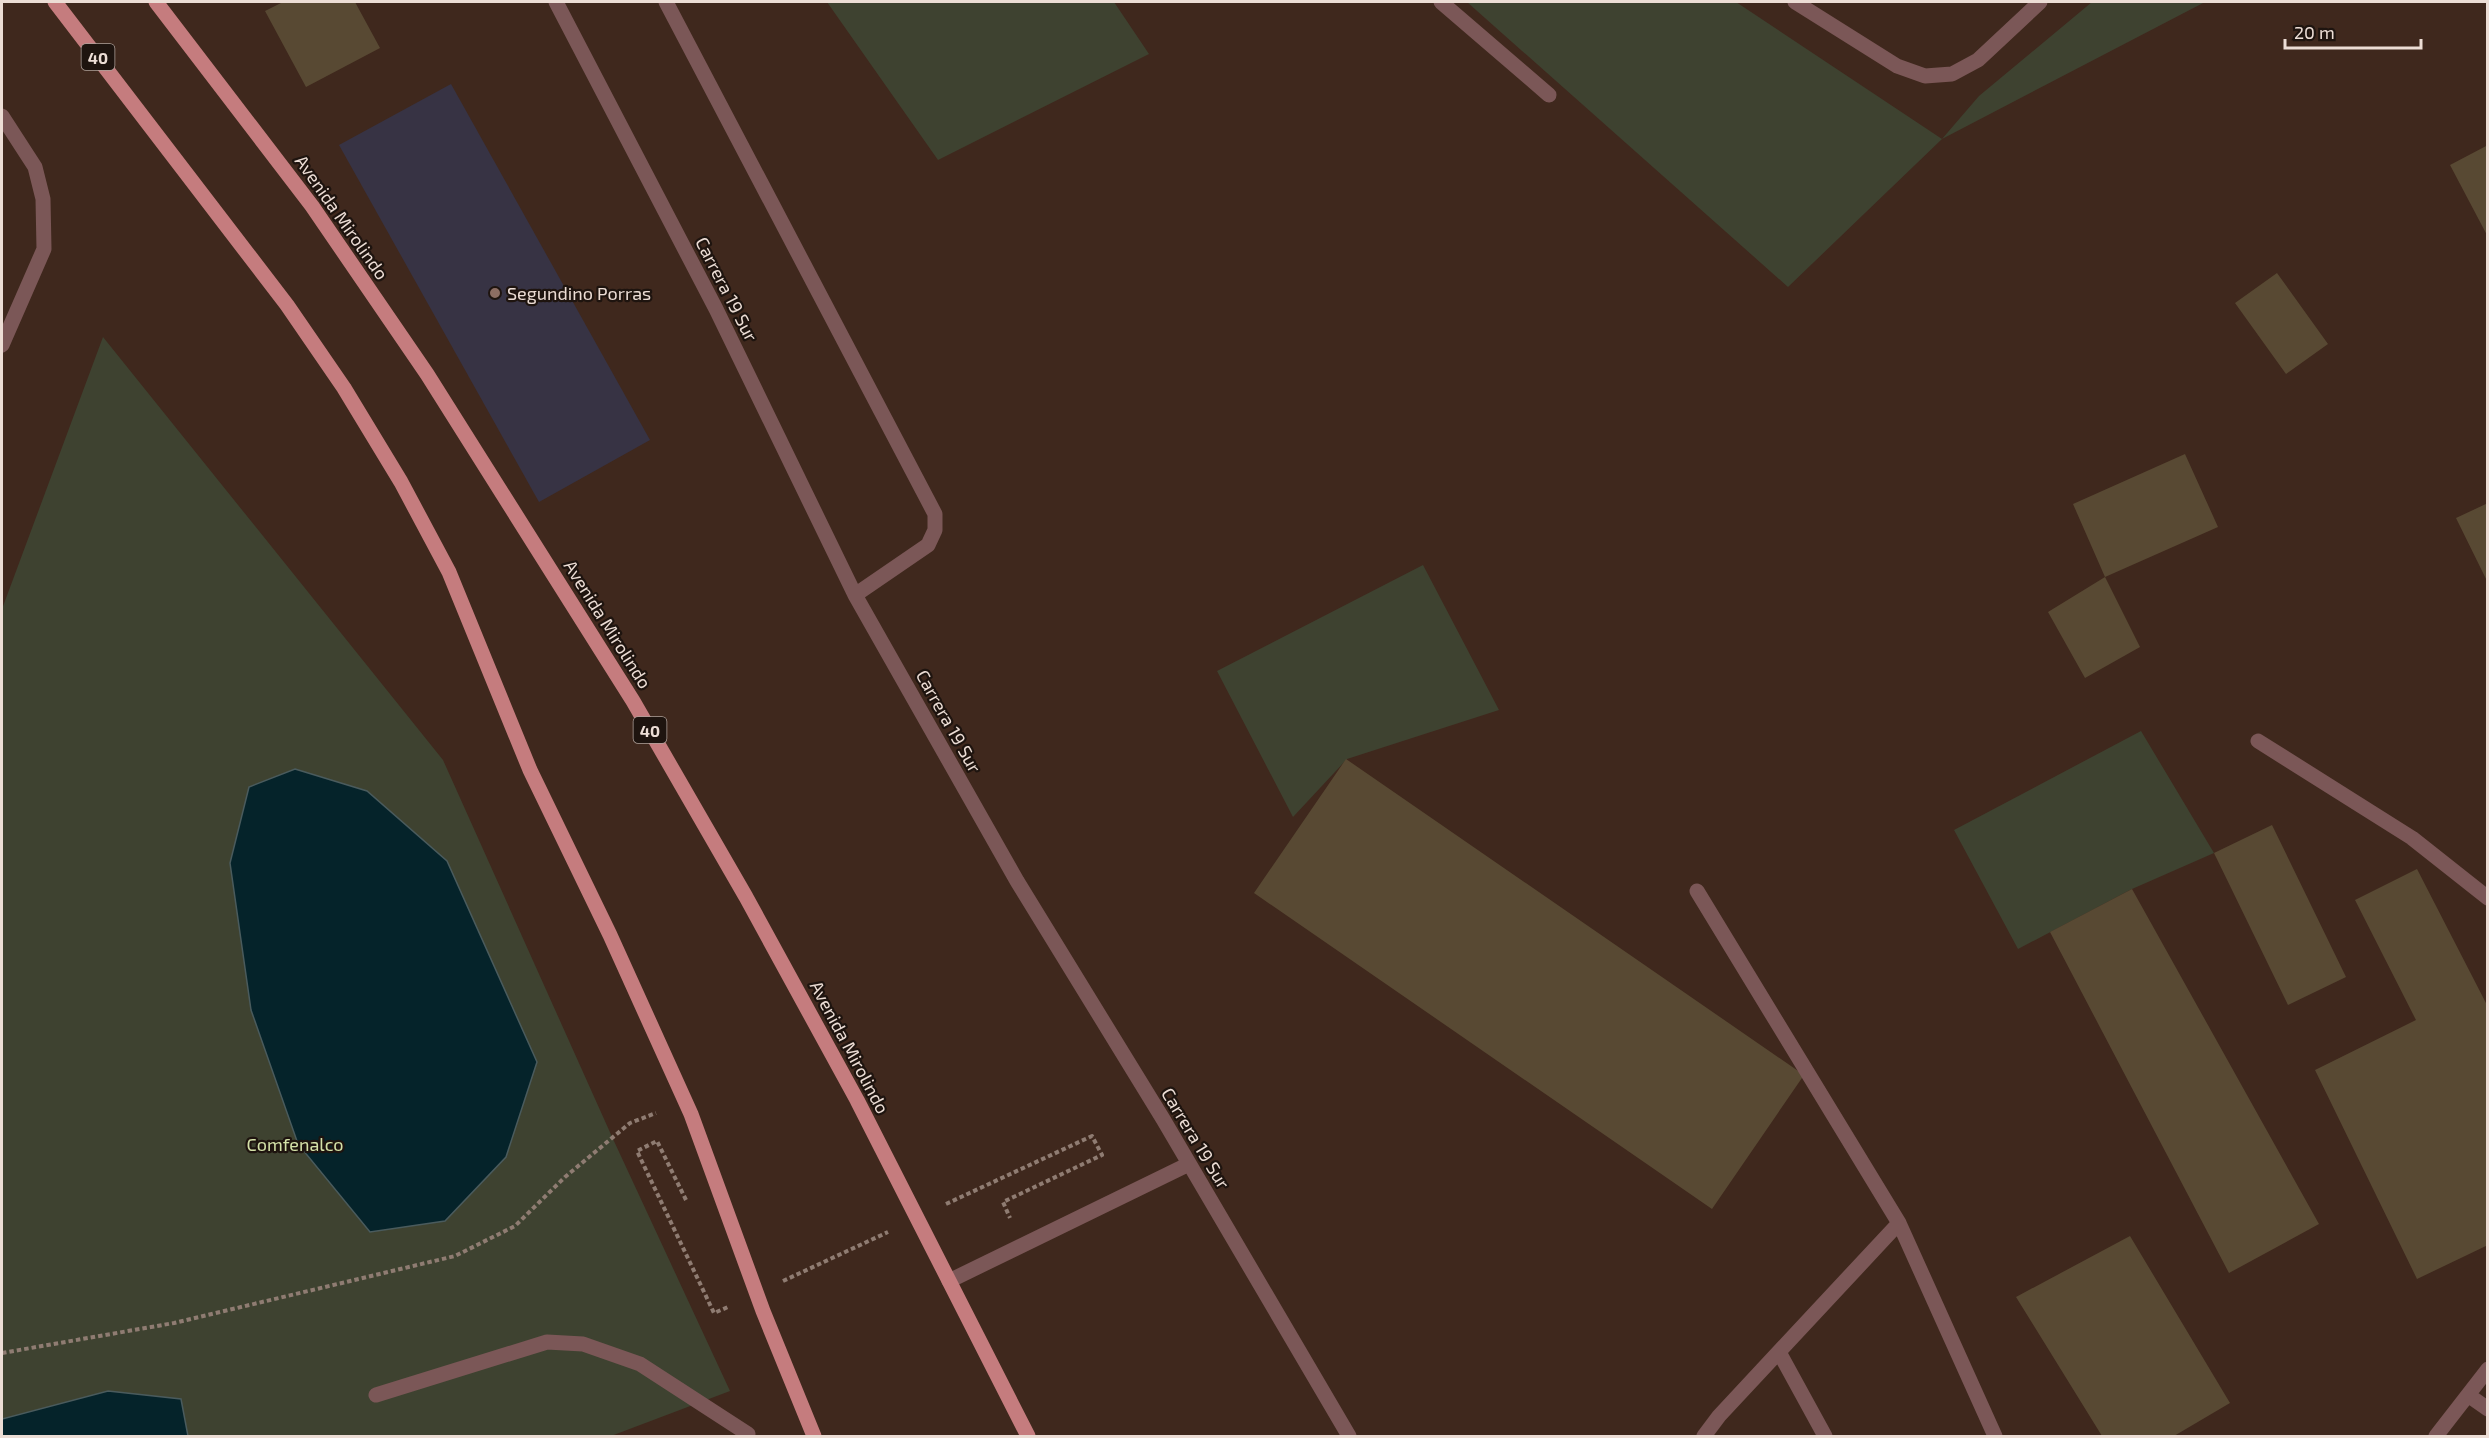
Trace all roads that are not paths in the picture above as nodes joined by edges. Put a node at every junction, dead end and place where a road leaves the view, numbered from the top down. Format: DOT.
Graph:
graph roads {
  1 [pos="55,2"];
  2 [pos="156,2"];
  3 [pos="556,2"];
  4 [pos="666,2"];
  5 [pos="1442,2"];
  6 [pos="1795,2"];
  7 [pos="2040,2"];
  8 [pos="1549,95"];
  9 [pos="2,116"];
  10 [pos="2,345"];
  11 [pos="855,595"];
  12 [pos="2258,741"];
  13 [pos="1697,891"];
  14 [pos="2487,898"];
  15 [pos="1189,1164"];
  16 [pos="1899,1223"];
  17 [pos="949,1281"];
  18 [pos="1779,1352"];
  19 [pos="2487,1369"];
  20 [pos="376,1395"];
  21 [pos="2468,1395"];
  22 [pos="2487,1409"];
  23 [pos="746,1436"];
  24 [pos="814,1437"];
  25 [pos="1028,1437"];
  26 [pos="1349,1437"];
  27 [pos="1704,1437"];
  28 [pos="1825,1437"];
  29 [pos="1995,1437"];
  30 [pos="2436,1437"];
  1 -- 24 [label="main road, 40"];
  2 -- 17 [label="main road, Avenida Mirolindo / 40"];
  3 -- 11 [label="street, Carrera 19 Sur"];
  4 -- 11 [label="street"];
  5 -- 8 [label="street"];
  6 -- 7 [label="street"];
  9 -- 10 [label="street"];
  11 -- 15 [label="street, Carrera 19 Sur"];
  12 -- 14 [label="street"];
  13 -- 16 [label="street"];
  15 -- 17 [label="street"];
  15 -- 26 [label="street, Carrera 19 Sur"];
  16 -- 18 [label="street"];
  16 -- 29 [label="street"];
  17 -- 25 [label="main road, Avenida Mirolindo / 40"];
  18 -- 27 [label="street"];
  18 -- 28 [label="street"];
  19 -- 21 [label="street"];
  20 -- 23 [label="street"];
  21 -- 22 [label="street"];
  21 -- 30 [label="street"];
}
